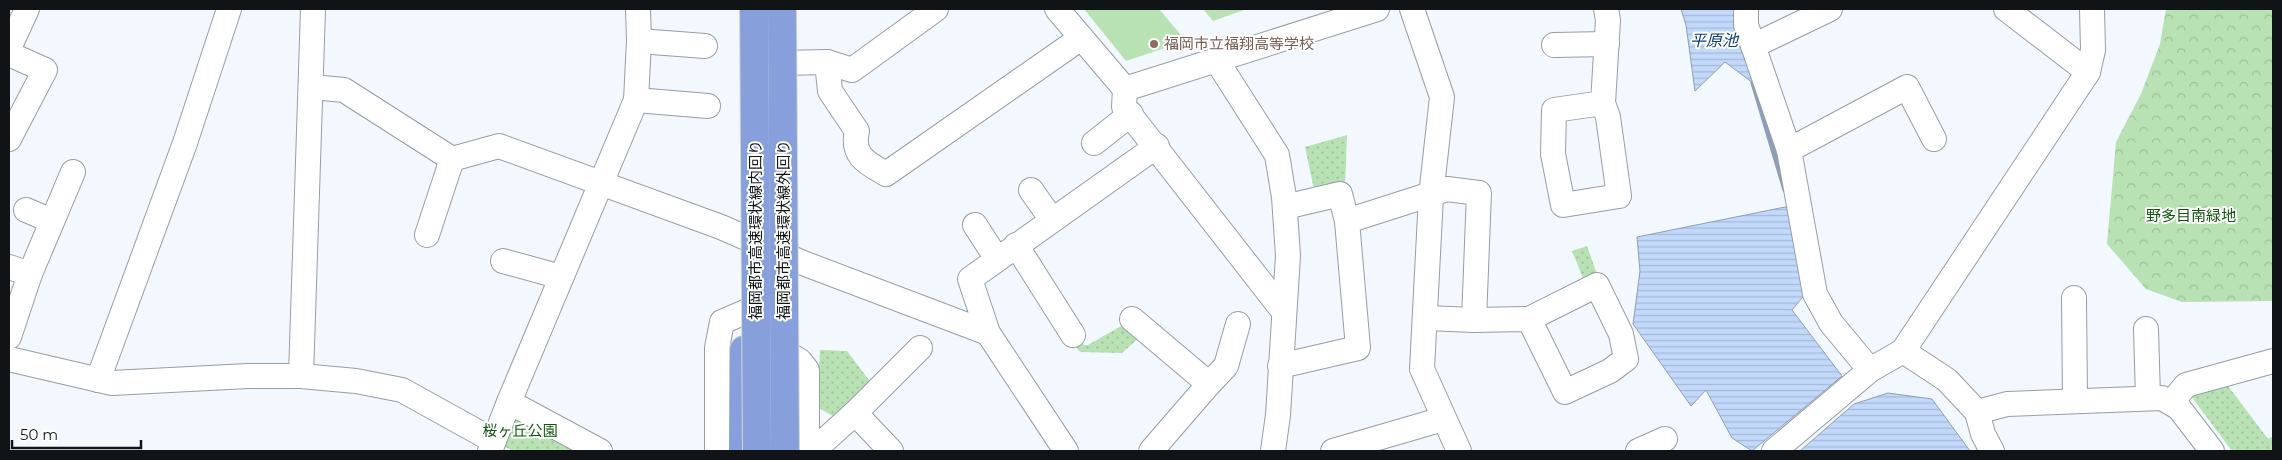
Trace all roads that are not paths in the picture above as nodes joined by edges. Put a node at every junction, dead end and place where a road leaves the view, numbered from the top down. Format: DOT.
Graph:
graph roads {
  1 [pos="27,9"];
  2 [pos="229,9"];
  3 [pos="313,9"];
  4 [pos="638,9"];
  5 [pos="743,9"];
  6 [pos="754,9"];
  7 [pos="782,9"];
  8 [pos="936,9"];
  9 [pos="1057,9"];
  10 [pos="1376,9"];
  11 [pos="1412,9"];
  12 [pos="1606,9"];
  13 [pos="1746,9"];
  14 [pos="1830,9"];
  15 [pos="2006,9"];
  16 [pos="2092,9"];
  17 [pos="1081,38"];
  18 [pos="639,41"];
  19 [pos="1607,44"];
  20 [pos="1554,45"];
  21 [pos="706,46"];
  22 [pos="1753,46"];
  23 [pos="9,48"];
  24 [pos="9,54"];
  25 [pos="1217,61"];
  26 [pos="827,62"];
  27 [pos="781,63"];
  28 [pos="2088,72"];
  29 [pos="312,87"];
  30 [pos="1125,89"];
  31 [pos="636,100"];
  32 [pos="1603,103"];
  33 [pos="708,106"];
  34 [pos="1130,114"];
  35 [pos="9,139"];
  36 [pos="1934,139"];
  37 [pos="1094,143"];
  38 [pos="1157,146"];
  39 [pos="1789,150"];
  40 [pos="452,159"];
  41 [pos="73,172"];
  42 [pos="600,184"];
  43 [pos="1031,190"];
  44 [pos="1431,196"];
  45 [pos="1285,207"];
  46 [pos="26,210"];
  47 [pos="1052,220"];
  48 [pos="52,221"];
  49 [pos="1347,221"];
  50 [pos="975,225"];
  51 [pos="428,235"];
  52 [pos="742,237"];
  53 [pos="781,252"];
  54 [pos="1006,252"];
  55 [pos="503,261"];
  56 [pos="20,270"];
  57 [pos="561,278"];
  58 [pos="2074,298"];
  59 [pos="745,312"];
  60 [pos="1284,312"];
  61 [pos="1426,318"];
  62 [pos="1132,319"];
  63 [pos="1529,319"];
  64 [pos="1474,320"];
  65 [pos="1238,324"];
  66 [pos="2146,329"];
  67 [pos="988,333"];
  68 [pos="1073,335"];
  69 [pos="9,338"];
  70 [pos="779,348"];
  71 [pos="920,348"];
  72 [pos="1903,351"];
  73 [pos="9,359"];
  74 [pos="2273,361"];
  75 [pos="1280,366"];
  76 [pos="1870,370"];
  77 [pos="301,376"];
  78 [pos="98,380"];
  79 [pos="1209,384"];
  80 [pos="2148,398"];
  81 [pos="2075,401"];
  82 [pos="509,402"];
  83 [pos="2171,403"];
  84 [pos="1977,412"];
  85 [pos="855,413"];
  86 [pos="1443,419"];
  87 [pos="1664,439"];
  88 [pos="492,446"];
  89 [pos="600,451"];
  90 [pos="716,451"];
  91 [pos="743,451"];
  92 [pos="757,451"];
  93 [pos="779,451"];
  94 [pos="785,451"];
  95 [pos="808,451"];
  96 [pos="813,451"];
  97 [pos="890,451"];
  98 [pos="1066,451"];
  99 [pos="1152,451"];
  100 [pos="1273,451"];
  101 [pos="1333,451"];
  102 [pos="1459,451"];
  103 [pos="1638,451"];
  104 [pos="1774,451"];
  105 [pos="1992,451"];
  106 [pos="2212,451"];
  1 -- 23 [label="street"];
  2 -- 78 [label="street"];
  3 -- 29 [label="street"];
  4 -- 18 [label="street"];
  5 -- 52 [label="highway"];
  6 -- 92 [label="highway, 福岡都市高速環状線内回り, bridge"];
  7 -- 27 [label="highway"];
  7 -- 94 [label="highway, 福岡都市高速環状線外回り, bridge"];
  8 -- 26 [label="street"];
  9 -- 17 [label="street"];
  10 -- 25 [label="street"];
  11 -- 44 [label="street"];
  12 -- 19 [label="street"];
  13 -- 22 [label="street"];
  14 -- 22 [label="street"];
  15 -- 28 [label="street"];
  16 -- 28 [label="street"];
  17 -- 26 [label="street"];
  17 -- 30 [label="street"];
  18 -- 21 [label="street"];
  18 -- 31 [label="street"];
  19 -- 20 [label="street"];
  19 -- 32 [label="street"];
  22 -- 39 [label="street"];
  24 -- 35 [label="street"];
  25 -- 30 [label="street"];
  25 -- 45 [label="street"];
  26 -- 27 [label="street"];
  27 -- 53 [label="highway"];
  28 -- 72 [label="street"];
  29 -- 40 [label="street"];
  29 -- 77 [label="street"];
  30 -- 34 [label="street"];
  31 -- 33 [label="street"];
  31 -- 42 [label="street"];
  34 -- 37 [label="street"];
  34 -- 38 [label="street"];
  36 -- 39 [label="street"];
  38 -- 47 [label="street"];
  38 -- 60 [label="street"];
  39 -- 76 [label="street"];
  40 -- 42 [label="street"];
  40 -- 51 [label="street"];
  41 -- 48 [label="street"];
  42 -- 52 [label="street"];
  42 -- 57 [label="street"];
  43 -- 47 [label="street"];
  44 -- 49 [label="street"];
  44 -- 61 [label="street"];
  44 -- 64 [label="street"];
  45 -- 49 [label="street"];
  45 -- 60 [label="street"];
  46 -- 48 [label="street"];
  47 -- 54 [label="street"];
  48 -- 56 [label="street"];
  49 -- 75 [label="street"];
  50 -- 54 [label="street"];
  52 -- 53 [label="street"];
  52 -- 59 [label="highway"];
  53 -- 67 [label="street"];
  53 -- 70 [label="highway"];
  54 -- 67 [label="street"];
  54 -- 68 [label="street"];
  55 -- 57 [label="street"];
  56 -- 69 [label="street"];
  57 -- 82 [label="street"];
  58 -- 81 [label="street"];
  59 -- 90 [label="street"];
  59 -- 91 [label="highway"];
  60 -- 75 [label="street"];
  61 -- 64 [label="street"];
  61 -- 86 [label="street"];
  62 -- 79 [label="street"];
  63 -- 63 [label="street"];
  63 -- 64 [label="street"];
  65 -- 79 [label="street"];
  66 -- 80 [label="street"];
  67 -- 98 [label="street"];
  70 -- 93 [label="highway"];
  70 -- 95 [label="street"];
  71 -- 85 [label="street"];
  72 -- 76 [label="street"];
  72 -- 84 [label="street"];
  73 -- 78 [label="street"];
  74 -- 83 [label="street"];
  75 -- 100 [label="street"];
  76 -- 104 [label="street"];
  77 -- 78 [label="street"];
  77 -- 88 [label="street"];
  79 -- 99 [label="street"];
  80 -- 81 [label="street"];
  80 -- 83 [label="street"];
  81 -- 84 [label="street"];
  82 -- 88 [label="street"];
  82 -- 89 [label="street"];
  83 -- 106 [label="street"];
  84 -- 105 [label="street"];
  85 -- 96 [label="street"];
  85 -- 97 [label="street"];
  86 -- 101 [label="street"];
  86 -- 102 [label="street"];
  87 -- 103 [label="street"];
}
